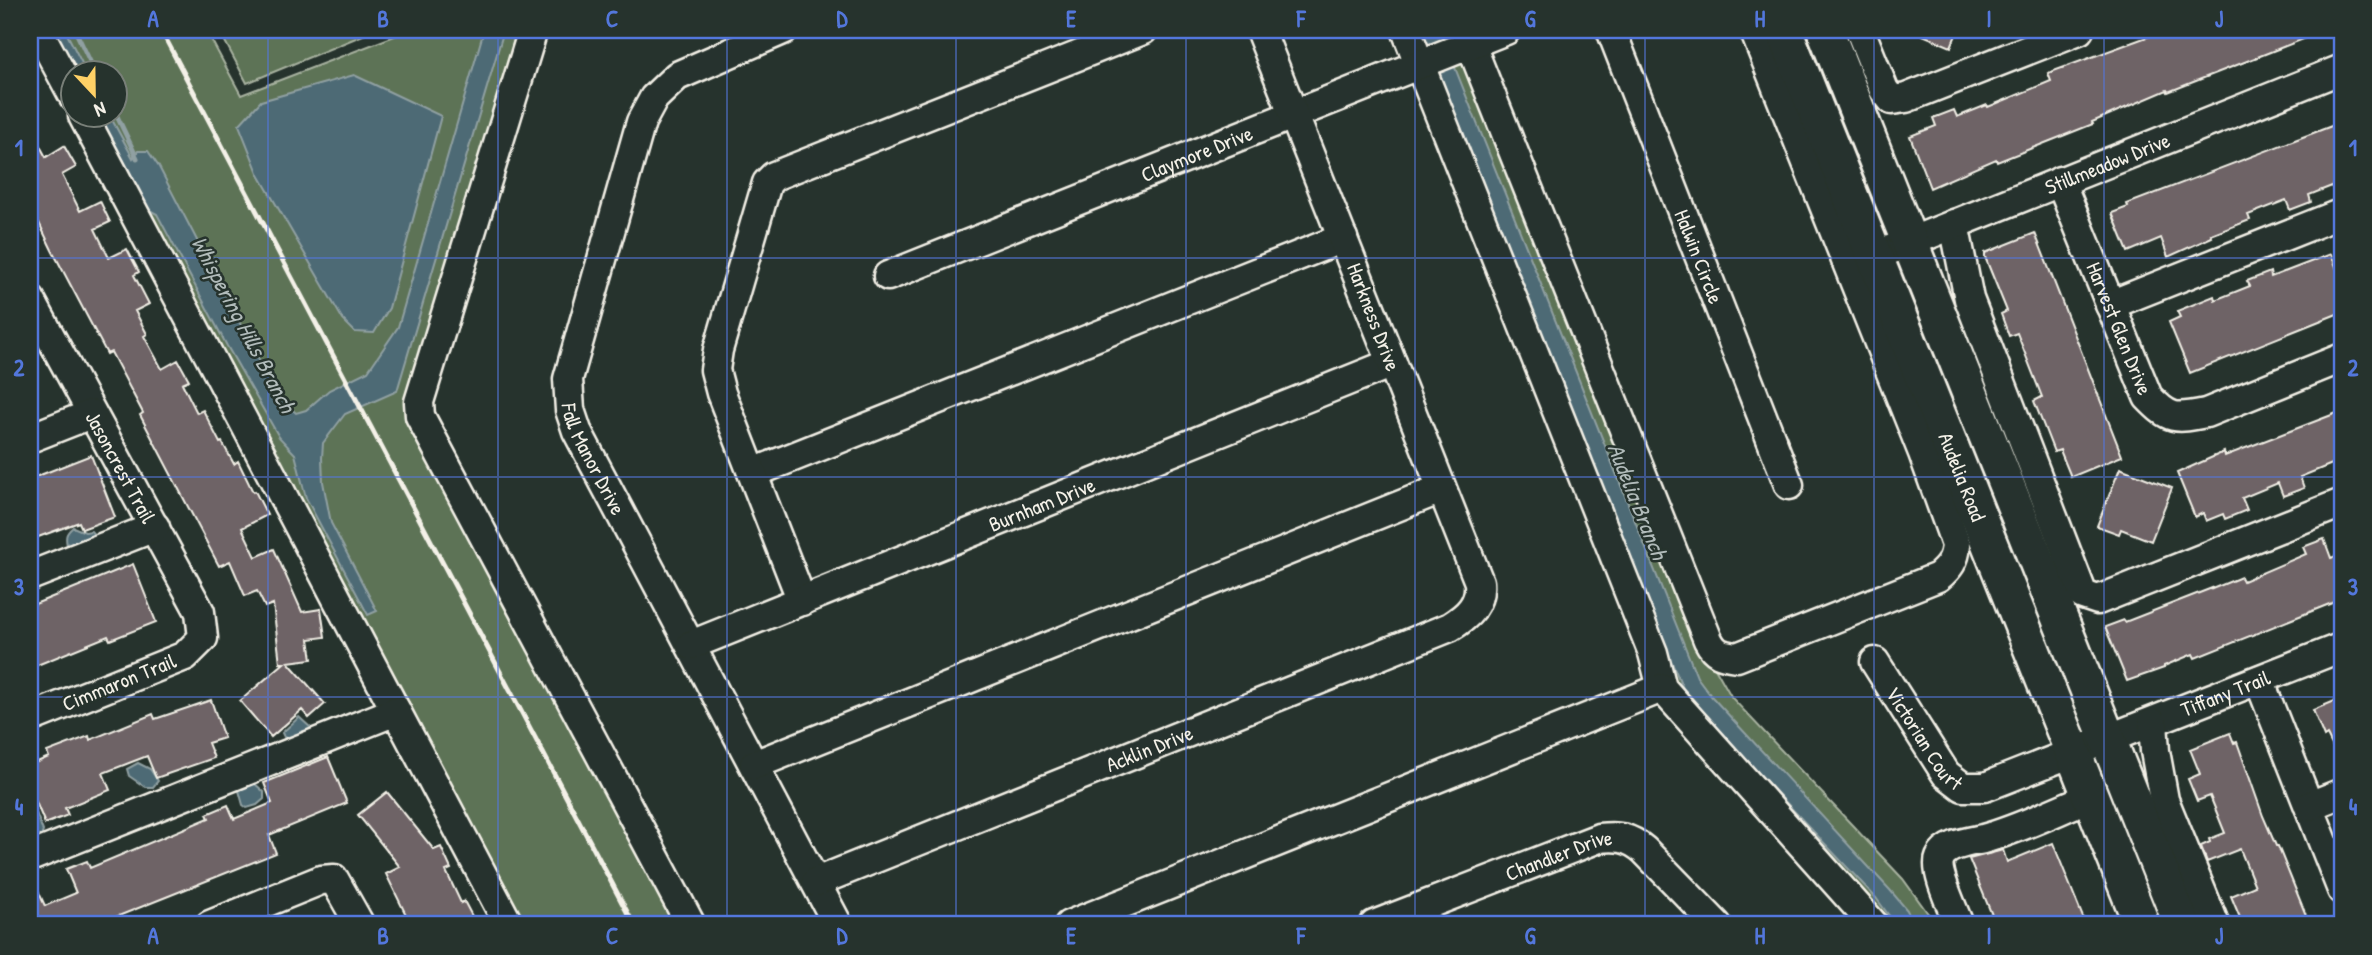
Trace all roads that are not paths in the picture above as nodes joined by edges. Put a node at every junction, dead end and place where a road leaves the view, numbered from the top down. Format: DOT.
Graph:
graph roads {
  1 [pos="38,30"];
  2 [pos="533,30"];
  3 [pos="783,30"];
  4 [pos="1143,30"];
  5 [pos="1260,30"];
  6 [pos="1406,30"];
  7 [pos="1506,30"];
  8 [pos="1611,30"];
  9 [pos="1754,30"];
  10 [pos="1784,30"];
  11 [pos="1825,30"];
  12 [pos="1860,30"];
  13 [pos="2079,30"];
  14 [pos="1463,41"];
  15 [pos="1424,63"];
  16 [pos="2342,69"];
  17 [pos="60,71"];
  18 [pos="1294,115"];
  19 [pos="90,130"];
  20 [pos="2060,181"];
  21 [pos="2342,213"];
  22 [pos="1954,224"];
  23 [pos="1343,238"];
  24 [pos="1910,242"];
  25 [pos="1873,256"];
  26 [pos="888,276"];
  27 [pos="30,299"];
  28 [pos="2110,305"];
  29 [pos="2342,358"];
  30 [pos="1392,363"];
  31 [pos="91,414"];
  32 [pos="30,438"];
  33 [pos="753,473"];
  34 [pos="1789,485"];
  35 [pos="1441,489"];
  36 [pos="2342,503"];
  37 [pos="155,527"];
  38 [pos="30,576"];
  39 [pos="802,601"];
  40 [pos="1475,606"];
  41 [pos="203,638"];
  42 [pos="691,645"];
  43 [pos="2342,647"];
  44 [pos="1875,662"];
  45 [pos="2259,680"];
  46 [pos="1662,688"];
  47 [pos="396,711"];
  48 [pos="30,718"];
  49 [pos="2154,723"];
  50 [pos="2109,740"];
  51 [pos="2072,754"];
  52 [pos="754,765"];
  53 [pos="2342,793"];
  54 [pos="2090,797"];
  55 [pos="2309,806"];
  56 [pos="30,857"];
  57 [pos="816,882"];
  58 [pos="2342,890"];
  59 [pos="1439,913"];
  60 [pos="209,925"];
  61 [pos="360,925"];
  62 [pos="509,925"];
  63 [pos="691,925"];
  64 [pos="838,925"];
  65 [pos="1069,925"];
  66 [pos="1374,925"];
  67 [pos="1717,925"];
  68 [pos="1874,925"];
  69 [pos="1959,925"];
  70 [pos="2142,925"];
  71 [pos="2182,925"];
  72 [pos="2214,925"];
  1 -- 17 [label="street"];
  2 -- 63 [label="street"];
  3 -- 42 [label="street, Fall Manor Drive"];
  4 -- 33 [label="street"];
  5 -- 18 [label="street, Harkness Drive"];
  6 -- 15 [label="street"];
  7 -- 14 [label="street, Claymore Drive"];
  8 -- 34 [label="street, Halwin Circle"];
  9 -- 14 [label="street"];
  10 -- 25 [label="main road, Audelia Road"];
  11 -- 24 [label="main road, Audelia Road"];
  12 -- 13 [label="street"];
  14 -- 15 [label="street, Claymore Drive"];
  15 -- 18 [label="street, Claymore Drive"];
  15 -- 46 [label="street"];
  16 -- 20 [label="street, Stillmeadow Drive"];
  18 -- 23 [label="street, Harkness Drive"];
  18 -- 26 [label="street, Claymore Drive"];
  19 -- 47 [label="street"];
  20 -- 22 [label="street, Stillmeadow Drive"];
  20 -- 28 [label="street, Harvest Glen Drive"];
  21 -- 28 [label="street"];
  22 -- 24 [label="street, Stillmeadow Drive"];
  22 -- 36 [label="street"];
  23 -- 30 [label="street, Harkness Drive"];
  23 -- 33 [label="street"];
  24 -- 25 [label="street, Stillmeadow Drive"];
  24 -- 50 [label="main road, Audelia Road"];
  25 -- 51 [label="main road, Audelia Road"];
  27 -- 31 [label="street, Jasoncrest Trail"];
  28 -- 29 [label="street, Harvest Glen Drive"];
  30 -- 35 [label="street, Harkness Drive"];
  30 -- 39 [label="street, Burnham Drive"];
  31 -- 32 [label="street"];
  31 -- 37 [label="street, Jasoncrest Trail"];
  33 -- 39 [label="street"];
  35 -- 40 [label="street, Harkness Drive"];
  35 -- 52 [label="street"];
  37 -- 38 [label="street"];
  37 -- 41 [label="street, Jasoncrest Trail"];
  39 -- 42 [label="street, Burnham Drive"];
  40 -- 57 [label="street, Acklin Drive"];
  41 -- 48 [label="street, Cimmaron Trail"];
  42 -- 52 [label="street, Fall Manor Drive"];
  43 -- 45 [label="street, Tiffany Trail"];
  44 -- 51 [label="street, Victorian Court"];
  45 -- 49 [label="street, Tiffany Trail"];
  45 -- 55 [label="street"];
  46 -- 65 [label="street"];
  46 -- 68 [label="street"];
  47 -- 56 [label="street"];
  47 -- 62 [label="street"];
  49 -- 50 [label="street, Tiffany Trail"];
  49 -- 72 [label="street"];
  50 -- 51 [label="street, Victorian Court"];
  50 -- 71 [label="main road, Audelia Road"];
  51 -- 54 [label="main road, Audelia Road"];
  52 -- 57 [label="street, Fall Manor Drive"];
  53 -- 55 [label="street"];
  54 -- 69 [label="street"];
  54 -- 70 [label="main road, Audelia Road"];
  55 -- 58 [label="street"];
  57 -- 64 [label="street, Fall Manor Drive"];
  59 -- 66 [label="street, Chandler Drive"];
  59 -- 67 [label="street, Chandler Drive"];
  60 -- 61 [label="street"];
}
